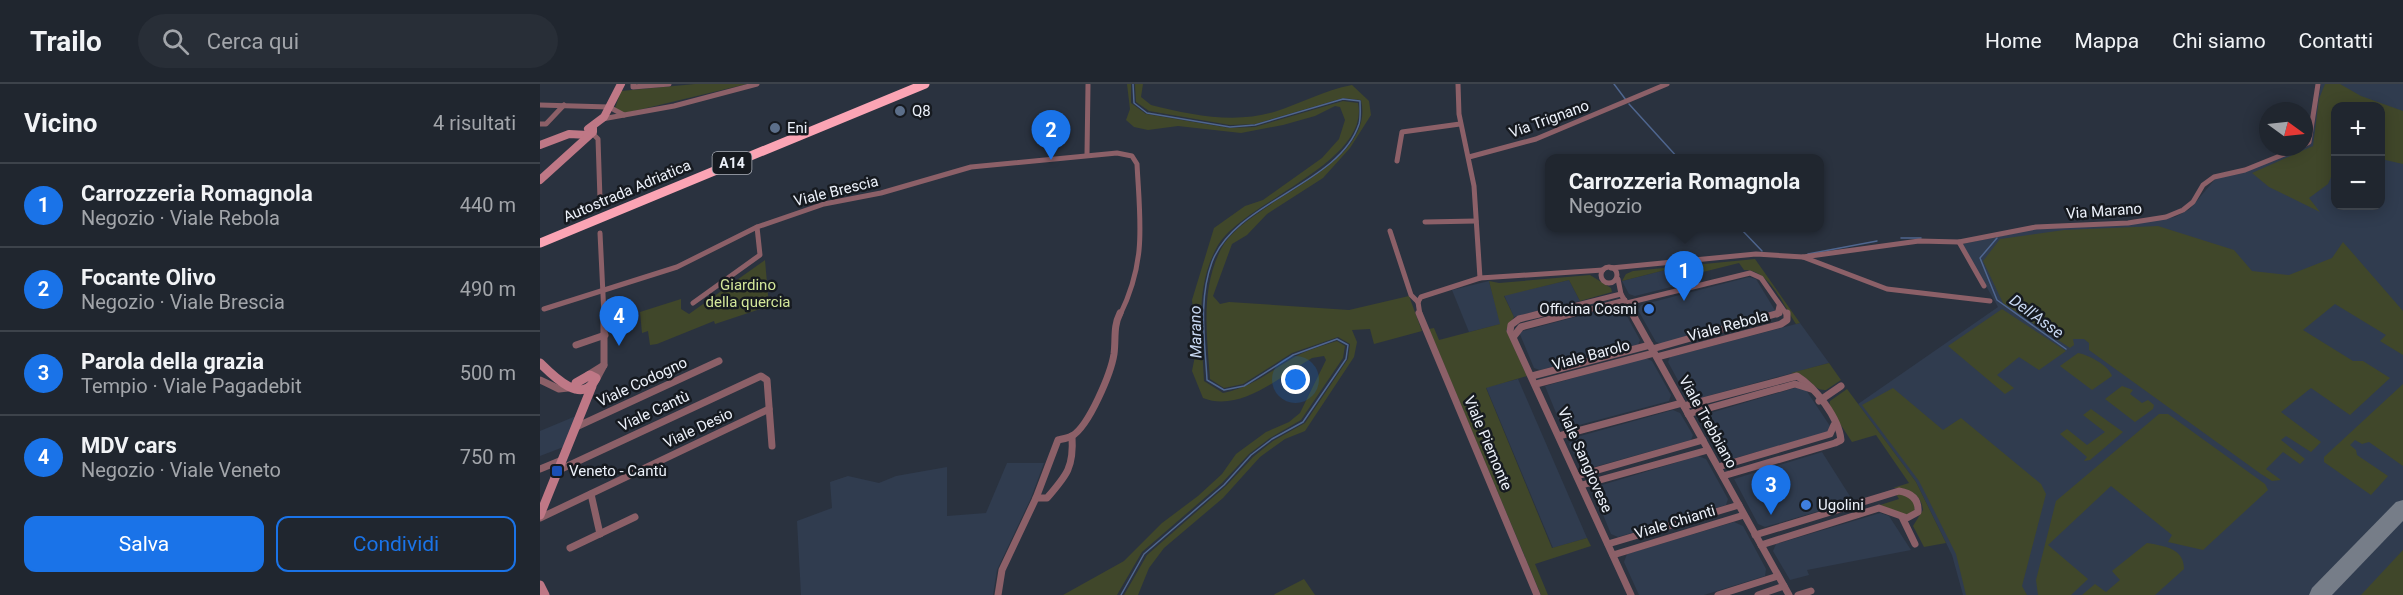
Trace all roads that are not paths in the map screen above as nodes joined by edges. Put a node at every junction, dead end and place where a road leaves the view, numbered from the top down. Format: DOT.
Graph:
graph roads {
  1 [pos="621,84"];
  2 [pos="633,84"];
  3 [pos="669,84"];
  4 [pos="757,84"];
  5 [pos="914,84"];
  6 [pos="925,84"];
  7 [pos="1458,84"];
  8 [pos="1667,84"];
  9 [pos="2318,84"];
  10 [pos="1088,85"];
  11 [pos="540,105"];
  12 [pos="564,105"];
  13 [pos="609,107"];
  14 [pos="2313,113"];
  15 [pos="625,115"];
  16 [pos="602,120"];
  17 [pos="1460,123"];
  18 [pos="540,124"];
  19 [pos="591,133"];
  20 [pos="540,145"];
  21 [pos="1087,154"];
  22 [pos="2279,156"];
  23 [pos="1469,157"];
  24 [pos="1397,161"];
  25 [pos="540,180"];
  26 [pos="600,199"];
  27 [pos="1476,221"];
  28 [pos="1425,222"];
  29 [pos="757,227"];
  30 [pos="1390,231"];
  31 [pos="600,233"];
  32 [pos="540,238"];
  33 [pos="1959,242"];
  34 [pos="540,243"];
  35 [pos="1803,257"];
  36 [pos="1635,267"];
  37 [pos="1611,268"];
  38 [pos="1603,270"];
  39 [pos="1583,271"];
  40 [pos="1618,277"];
  41 [pos="1480,278"];
  42 [pos="1601,278"];
  43 [pos="1608,282"];
  44 [pos="1984,286"];
  45 [pos="602,290"];
  46 [pos="1624,299"];
  47 [pos="1990,301"];
  48 [pos="1418,302"];
  49 [pos="693,303"];
  50 [pos="544,309"];
  51 [pos="605,335"];
  52 [pos="576,345"];
  53 [pos="1653,351"];
  54 [pos="719,362"];
  55 [pos="540,363"];
  56 [pos="604,365"];
  57 [pos="1532,376"];
  58 [pos="540,380"];
  59 [pos="571,383"];
  60 [pos="594,383"];
  61 [pos="1536,384"];
  62 [pos="1841,386"];
  63 [pos="1812,390"];
  64 [pos="1819,401"];
  65 [pos="1683,404"];
  66 [pos="584,409"];
  67 [pos="769,409"];
  68 [pos="1689,414"];
  69 [pos="1834,425"];
  70 [pos="576,427"];
  71 [pos="1072,436"];
  72 [pos="1559,436"];
  73 [pos="1703,440"];
  74 [pos="772,446"];
  75 [pos="1708,450"];
  76 [pos="563,460"];
  77 [pos="1718,467"];
  78 [pos="540,469"];
  79 [pos="559,470"];
  80 [pos="1577,476"];
  81 [pos="1723,476"];
  82 [pos="1582,485"];
  83 [pos="591,494"];
  84 [pos="544,497"];
  85 [pos="1036,498"];
  86 [pos="1739,505"];
  87 [pos="1744,515"];
  88 [pos="540,517"];
  89 [pos="635,517"];
  90 [pos="1902,517"];
  91 [pos="600,534"];
  92 [pos="1755,535"];
  93 [pos="1608,544"];
  94 [pos="1915,544"];
  95 [pos="1761,545"];
  96 [pos="570,548"];
  97 [pos="1613,555"];
  98 [pos="1778,576"];
  99 [pos="540,585"];
  100 [pos="1784,586"];
  101 [pos="1811,591"];
  102 [pos="545,595"];
  103 [pos="998,595"];
  104 [pos="1537,595"];
  105 [pos="1631,595"];
  106 [pos="1718,595"];
  107 [pos="1758,595"];
  108 [pos="1789,595"];
  109 [pos="1798,595"];
  1 -- 13 [label="main road"];
  2 -- 3 [label="street"];
  4 -- 15 [label="street"];
  5 -- 32 [label="highway, Autostrada Adriatica / A14"];
  6 -- 34 [label="highway, Autostrada Adriatica / A14"];
  7 -- 17 [label="street"];
  8 -- 23 [label="street, Via Trignano"];
  9 -- 14 [label="street, Via Marano"];
  10 -- 21 [label="street"];
  11 -- 12 [label="street"];
  12 -- 13 [label="street"];
  12 -- 18 [label="street"];
  13 -- 15 [label="street"];
  13 -- 16 [label="main road"];
  15 -- 16 [label="street"];
  16 -- 19 [label="main road"];
  17 -- 23 [label="street"];
  17 -- 24 [label="street"];
  19 -- 20 [label="main road"];
  19 -- 25 [label="main road"];
  19 -- 26 [label="street"];
  21 -- 29 [label="street, Viale Brescia"];
  21 -- 71 [label="street, Viale Brescia"];
  22 -- 33 [label="street, Via Marano"];
  23 -- 27 [label="street"];
  27 -- 28 [label="street"];
  27 -- 41 [label="street"];
  29 -- 45 [label="street, Viale Brescia"];
  29 -- 49 [label="street"];
  30 -- 48 [label="street"];
  31 -- 45 [label="street"];
  33 -- 35 [label="street, Via Marano"];
  33 -- 44 [label="street"];
  35 -- 36 [label="street"];
  35 -- 47 [label="street"];
  36 -- 37 [label="street"];
  36 -- 40 [label="street"];
  37 -- 38 [label="street"];
  37 -- 40 [label="street"];
  38 -- 39 [label="street"];
  38 -- 42 [label="street"];
  39 -- 41 [label="street"];
  39 -- 42 [label="street"];
  40 -- 43 [label="street"];
  40 -- 46 [label="street, Viale Trebbiano"];
  41 -- 48 [label="street"];
  42 -- 43 [label="street, Viale Trebbiano"];
  43 -- 46 [label="street, Viale Trebbiano"];
  45 -- 50 [label="street, Viale Brescia"];
  45 -- 51 [label="street"];
  46 -- 53 [label="street, Viale Trebbiano"];
  46 -- 53 [label="street, Viale Rebola"];
  46 -- 57 [label="street, Viale Sangiovese"];
  48 -- 104 [label="street, Viale Piemonte"];
  51 -- 52 [label="street"];
  51 -- 56 [label="street"];
  53 -- 57 [label="street, Viale Barolo"];
  53 -- 61 [label="street, Viale Barolo"];
  53 -- 65 [label="street, Viale Trebbiano"];
  54 -- 70 [label="street, Viale Codogno"];
  55 -- 59 [label="main road"];
  56 -- 59 [label="street"];
  56 -- 60 [label="street"];
  57 -- 61 [label="street, Viale Sangiovese"];
  58 -- 59 [label="street"];
  59 -- 60 [label="main road"];
  59 -- 60 [label="main road"];
  59 -- 66 [label="main road"];
  60 -- 66 [label="main road"];
  61 -- 72 [label="street, Viale Sangiovese"];
  62 -- 64 [label="street"];
  63 -- 64 [label="street"];
  63 -- 65 [label="street"];
  63 -- 68 [label="street"];
  64 -- 69 [label="street"];
  65 -- 68 [label="street, Viale Trebbiano"];
  65 -- 72 [label="street"];
  66 -- 70 [label="main road"];
  67 -- 74 [label="street"];
  67 -- 79 [label="street, Viale Cantù"];
  67 -- 83 [label="street, Viale Desio"];
  68 -- 73 [label="street, Viale Trebbiano"];
  69 -- 77 [label="street"];
  69 -- 81 [label="street"];
  70 -- 76 [label="main road"];
  71 -- 85 [label="street"];
  71 -- 85 [label="street"];
  72 -- 80 [label="street, Viale Sangiovese"];
  73 -- 75 [label="street, Viale Trebbiano"];
  73 -- 80 [label="street"];
  75 -- 77 [label="street, Viale Trebbiano"];
  75 -- 82 [label="street"];
  76 -- 78 [label="street"];
  76 -- 79 [label="main road"];
  77 -- 81 [label="street, Viale Trebbiano"];
  79 -- 84 [label="main road"];
  80 -- 82 [label="street, Viale Sangiovese"];
  81 -- 86 [label="street, Viale Trebbiano"];
  82 -- 93 [label="street, Viale Sangiovese"];
  83 -- 88 [label="street, Viale Desio"];
  83 -- 91 [label="street"];
  84 -- 88 [label="main road"];
  85 -- 103 [label="street"];
  86 -- 87 [label="street, Viale Trebbiano"];
  86 -- 93 [label="street, Viale Chianti"];
  87 -- 92 [label="street, Viale Trebbiano"];
  87 -- 97 [label="street, Viale Chianti"];
  89 -- 91 [label="street"];
  90 -- 92 [label="street"];
  90 -- 94 [label="street"];
  90 -- 95 [label="street"];
  91 -- 96 [label="street"];
  92 -- 95 [label="street, Viale Trebbiano"];
  93 -- 97 [label="street, Viale Sangiovese"];
  95 -- 98 [label="street, Viale Trebbiano"];
  97 -- 105 [label="street, Viale Sangiovese"];
  98 -- 100 [label="street, Viale Trebbiano"];
  98 -- 106 [label="street"];
  99 -- 102 [label="main road"];
  100 -- 107 [label="street"];
  100 -- 108 [label="street, Viale Trebbiano"];
  101 -- 109 [label="street"];
}
